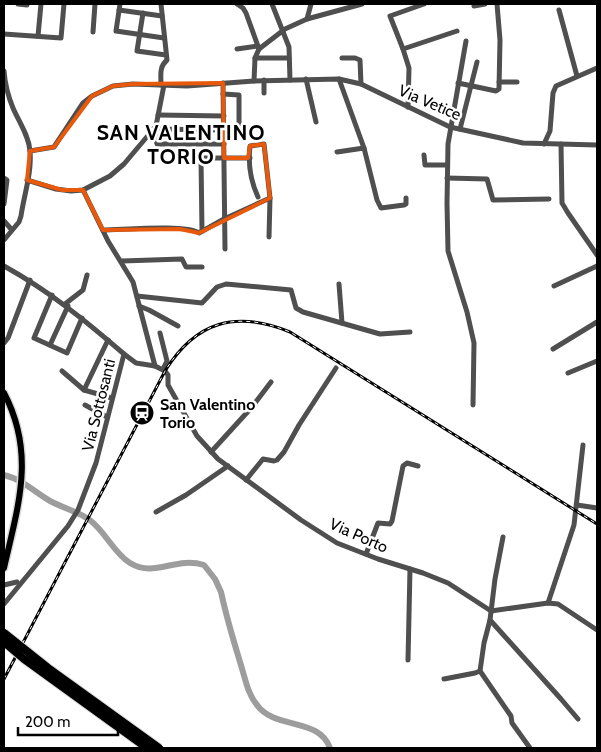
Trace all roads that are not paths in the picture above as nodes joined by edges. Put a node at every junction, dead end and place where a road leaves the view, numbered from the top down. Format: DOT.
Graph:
graph roads {
  1 [pos="18,4"];
  2 [pos="41,4"];
  3 [pos="64,4"];
  4 [pos="95,4"];
  5 [pos="161,4"];
  6 [pos="237,4"];
  7 [pos="272,4"];
  8 [pos="311,4"];
  9 [pos="362,4"];
  10 [pos="424,4"];
  11 [pos="485,4"];
  12 [pos="497,4"];
  13 [pos="27,5"];
  14 [pos="474,6"];
  15 [pos="119,7"];
  16 [pos="559,10"];
  17 [pos="143,13"];
  18 [pos="162,16"];
  19 [pos="307,19"];
  20 [pos="283,31"];
  21 [pos="457,31"];
  22 [pos="93,32"];
  23 [pos="4,34"];
  24 [pos="140,34"];
  25 [pos="38,36"];
  26 [pos="164,38"];
  27 [pos="466,41"];
  28 [pos="258,48"];
  29 [pos="237,49"];
  30 [pos="403,49"];
  31 [pos="166,55"];
  32 [pos="255,58"];
  33 [pos="289,58"];
  34 [pos="342,58"];
  35 [pos="477,62"];
  36 [pos="597,68"];
  37 [pos="4,71"];
  38 [pos="577,76"];
  39 [pos="306,79"];
  40 [pos="339,79"];
  41 [pos="264,80"];
  42 [pos="290,80"];
  43 [pos="254,81"];
  44 [pos="4,82"];
  45 [pos="499,82"];
  46 [pos="517,82"];
  47 [pos="223,83"];
  48 [pos="458,83"];
  49 [pos="361,84"];
  50 [pos="163,85"];
  51 [pos="470,85"];
  52 [pos="264,93"];
  53 [pos="223,94"];
  54 [pos="408,107"];
  55 [pos="158,116"];
  56 [pos="224,116"];
  57 [pos="316,122"];
  58 [pos="450,127"];
  59 [pos="154,129"];
  60 [pos="460,129"];
  61 [pos="224,130"];
  62 [pos="239,135"];
  63 [pos="224,144"];
  64 [pos="544,144"];
  65 [pos="561,144"];
  66 [pos="597,145"];
  67 [pos="364,148"];
  68 [pos="30,151"];
  69 [pos="336,152"];
  70 [pos="424,155"];
  71 [pos="224,158"];
  72 [pos="250,158"];
  73 [pos="448,165"];
  74 [pos="4,178"];
  75 [pos="447,178"];
  76 [pos="27,180"];
  77 [pos="83,190"];
  78 [pos="258,197"];
  79 [pos="270,198"];
  80 [pos="406,198"];
  81 [pos="549,199"];
  82 [pos="4,204"];
  83 [pos="224,218"];
  84 [pos="4,221"];
  85 [pos="12,230"];
  86 [pos="103,230"];
  87 [pos="202,231"];
  88 [pos="269,237"];
  89 [pos="4,240"];
  90 [pos="225,249"];
  91 [pos="597,255"];
  92 [pos="122,261"];
  93 [pos="4,266"];
  94 [pos="597,266"];
  95 [pos="202,267"];
  96 [pos="87,275"];
  97 [pos="30,280"];
  98 [pos="339,284"];
  99 [pos="554,286"];
  100 [pos="52,294"];
  101 [pos="137,296"];
  102 [pos="66,305"];
  103 [pos="139,306"];
  104 [pos="82,318"];
  105 [pos="597,322"];
  106 [pos="342,323"];
  107 [pos="178,326"];
  108 [pos="410,332"];
  109 [pos="160,334"];
  110 [pos="108,340"];
  111 [pos="4,343"];
  112 [pos="50,345"];
  113 [pos="554,349"];
  114 [pos="124,354"];
  115 [pos="597,361"];
  116 [pos="155,366"];
  117 [pos="336,368"];
  118 [pos="164,370"];
  119 [pos="62,371"];
  120 [pos="568,373"];
  121 [pos="271,382"];
  122 [pos="84,390"];
  123 [pos="4,393"];
  124 [pos="112,398"];
  125 [pos="85,405"];
  126 [pos="473,405"];
  127 [pos="107,417"];
  128 [pos="583,445"];
  129 [pos="211,452"];
  130 [pos="228,466"];
  131 [pos="418,466"];
  132 [pos="246,480"];
  133 [pos="577,506"];
  134 [pos="597,508"];
  135 [pos="156,512"];
  136 [pos="504,537"];
  137 [pos="366,554"];
  138 [pos="4,568"];
  139 [pos="410,569"];
  140 [pos="17,582"];
  141 [pos="4,586"];
  142 [pos="13,592"];
  143 [pos="4,593"];
  144 [pos="548,603"];
  145 [pos="4,604"];
  146 [pos="491,611"];
  147 [pos="490,620"];
  148 [pos="597,630"];
  149 [pos="4,633"];
  150 [pos="4,642"];
  151 [pos="408,660"];
  152 [pos="480,671"];
  153 [pos="444,679"];
  154 [pos="578,720"];
  155 [pos="147,748"];
  156 [pos="159,748"];
  157 [pos="530,748"];
  1 -- 13 [label="street"];
  2 -- 25 [label="street"];
  3 -- 25 [label="street"];
  4 -- 22 [label="street"];
  5 -- 18 [label="street"];
  6 -- 28 [label="street"];
  7 -- 20 [label="street"];
  8 -- 19 [label="street"];
  9 -- 19 [label="street"];
  10 -- 30 [label="street"];
  11 -- 14 [label="street"];
  12 -- 45 [label="street"];
  15 -- 17 [label="street"];
  15 -- 24 [label="street"];
  16 -- 38 [label="street"];
  17 -- 18 [label="street"];
  17 -- 24 [label="street"];
  18 -- 26 [label="street"];
  19 -- 20 [label="street"];
  20 -- 28 [label="street"];
  20 -- 33 [label="street"];
  21 -- 30 [label="street"];
  23 -- 25 [label="street"];
  24 -- 26 [label="street"];
  24 -- 31 [label="street"];
  26 -- 31 [label="street"];
  27 -- 48 [label="street"];
  28 -- 29 [label="street"];
  28 -- 32 [label="street"];
  30 -- 54 [label="street"];
  31 -- 50 [label="street"];
  32 -- 33 [label="street"];
  32 -- 43 [label="street"];
  33 -- 42 [label="street"];
  34 -- 49 [label="street"];
  35 -- 51 [label="street"];
  36 -- 38 [label="street"];
  37 -- 44 [label="street"];
  38 -- 64 [label="street"];
  39 -- 40 [label="street, Via Vetice"];
  39 -- 42 [label="street, Via Vetice"];
  39 -- 57 [label="street"];
  40 -- 49 [label="street, Via Vetice"];
  40 -- 67 [label="street"];
  41 -- 42 [label="street, Via Vetice"];
  41 -- 43 [label="street, Via Vetice"];
  41 -- 52 [label="street"];
  43 -- 47 [label="street, Via Vetice"];
  44 -- 68 [label="street"];
  45 -- 46 [label="street"];
  45 -- 51 [label="street"];
  47 -- 50 [label="street, Via Vetice"];
  47 -- 53 [label="street"];
  48 -- 51 [label="street"];
  48 -- 58 [label="street"];
  49 -- 54 [label="street, Via Vetice"];
  50 -- 55 [label="street"];
  50 -- 68 [label="street, Via Vetice"];
  51 -- 60 [label="street"];
  53 -- 56 [label="street"];
  53 -- 62 [label="street"];
  54 -- 58 [label="street, Via Vetice"];
  55 -- 56 [label="street"];
  55 -- 59 [label="street"];
  56 -- 61 [label="street"];
  58 -- 60 [label="street, Via Vetice"];
  58 -- 73 [label="street"];
  59 -- 61 [label="street"];
  59 -- 63 [label="street"];
  59 -- 77 [label="street"];
  60 -- 64 [label="street, Via Vetice"];
  61 -- 63 [label="street"];
  63 -- 71 [label="street"];
  64 -- 65 [label="street, Via Vetice"];
  65 -- 66 [label="street, Via Vetice"];
  65 -- 91 [label="street"];
  67 -- 69 [label="street"];
  67 -- 80 [label="street"];
  68 -- 76 [label="street"];
  70 -- 73 [label="street"];
  71 -- 72 [label="street"];
  71 -- 83 [label="street"];
  71 -- 87 [label="street"];
  72 -- 78 [label="street"];
  72 -- 79 [label="street"];
  73 -- 75 [label="street"];
  74 -- 82 [label="street"];
  75 -- 81 [label="street"];
  75 -- 126 [label="street"];
  76 -- 77 [label="street"];
  76 -- 85 [label="street"];
  77 -- 86 [label="street"];
  79 -- 83 [label="street"];
  79 -- 88 [label="street"];
  83 -- 87 [label="street"];
  83 -- 90 [label="street"];
  84 -- 85 [label="street"];
  85 -- 89 [label="street"];
  86 -- 87 [label="street"];
  86 -- 92 [label="street"];
  92 -- 95 [label="street"];
  92 -- 101 [label="street"];
  93 -- 97 [label="street, Via Sottosanti"];
  94 -- 99 [label="street"];
  96 -- 102 [label="street"];
  97 -- 100 [label="street, Via Sottosanti"];
  97 -- 111 [label="street"];
  98 -- 106 [label="street"];
  100 -- 102 [label="street, Via Sottosanti"];
  100 -- 112 [label="street"];
  101 -- 103 [label="street"];
  101 -- 106 [label="street"];
  102 -- 104 [label="street, Via Sottosanti"];
  102 -- 112 [label="street"];
  103 -- 107 [label="street"];
  103 -- 116 [label="street"];
  104 -- 110 [label="street, Via Sottosanti"];
  104 -- 112 [label="street"];
  105 -- 113 [label="street"];
  106 -- 108 [label="street"];
  109 -- 118 [label="street, Via Porto"];
  110 -- 114 [label="street, Via Sottosanti"];
  110 -- 122 [label="street"];
  114 -- 116 [label="street"];
  114 -- 124 [label="street, Via Sottosanti"];
  115 -- 120 [label="street"];
  116 -- 118 [label="street"];
  117 -- 132 [label="street"];
  118 -- 129 [label="street, Via Porto"];
  119 -- 122 [label="street"];
  121 -- 129 [label="street"];
  122 -- 124 [label="street"];
  123 -- 138 [label="main road"];
  124 -- 127 [label="street, Via Sottosanti"];
  125 -- 127 [label="street"];
  127 -- 142 [label="street, Via Sottosanti"];
  128 -- 133 [label="street"];
  129 -- 130 [label="street, Via Porto"];
  130 -- 132 [label="street, Via Porto"];
  130 -- 135 [label="street"];
  131 -- 137 [label="street"];
  132 -- 137 [label="street, Via Porto"];
  133 -- 134 [label="street"];
  133 -- 144 [label="street"];
  136 -- 146 [label="street"];
  137 -- 139 [label="street, Via Porto"];
  139 -- 146 [label="street, Via Porto"];
  139 -- 151 [label="street"];
  140 -- 141 [label="street"];
  142 -- 143 [label="street"];
  142 -- 145 [label="street, Via Sottosanti"];
  144 -- 146 [label="street"];
  144 -- 148 [label="street"];
  146 -- 147 [label="street"];
  147 -- 152 [label="street"];
  147 -- 154 [label="street"];
  149 -- 156 [label="highway, bridge"];
  150 -- 155 [label="highway, bridge"];
  152 -- 153 [label="street"];
  152 -- 157 [label="street"];
}
